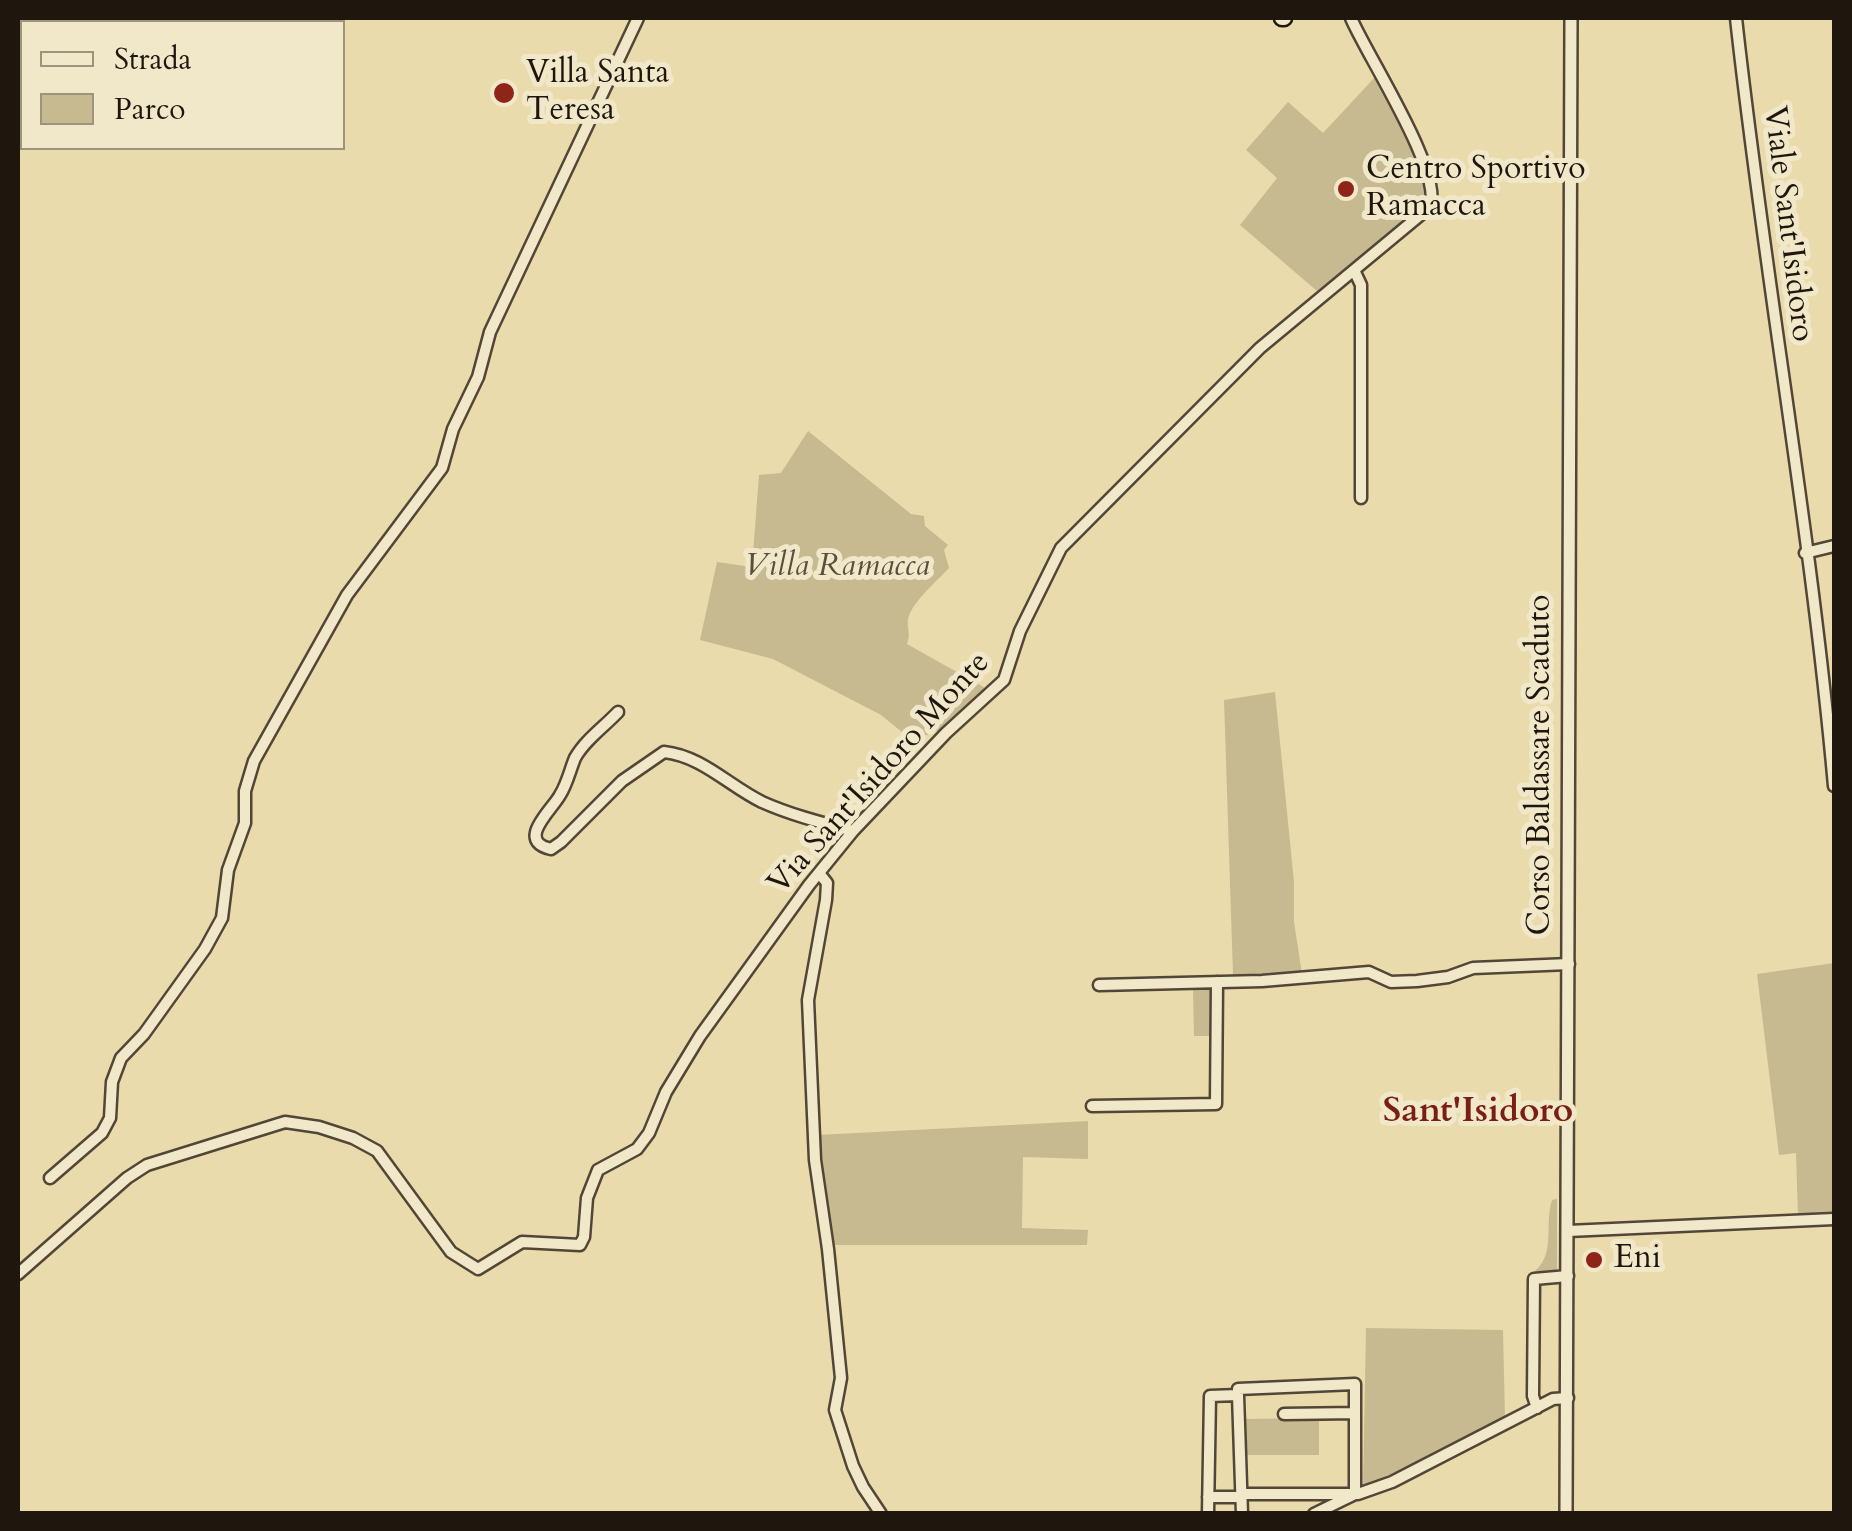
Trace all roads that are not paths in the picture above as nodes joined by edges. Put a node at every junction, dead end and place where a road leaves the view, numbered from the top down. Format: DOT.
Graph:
graph roads {
  1 [pos="638,18"];
  2 [pos="1350,18"];
  3 [pos="1571,18"];
  4 [pos="1736,18"];
  5 [pos="1354,270"];
  6 [pos="1361,498"];
  7 [pos="1834,546"];
  8 [pos="1806,553"];
  9 [pos="618,712"];
  10 [pos="1832,740"];
  11 [pos="1834,786"];
  12 [pos="854,830"];
  13 [pos="819,873"];
  14 [pos="1569,964"];
  15 [pos="1217,982"];
  16 [pos="1099,985"];
  17 [pos="1092,1106"];
  18 [pos="50,1178"];
  19 [pos="1834,1219"];
  20 [pos="1568,1231"];
  21 [pos="18,1274"];
  22 [pos="1568,1276"];
  23 [pos="1238,1395"];
  24 [pos="1568,1398"];
  25 [pos="1537,1408"];
  26 [pos="1355,1413"];
  27 [pos="1284,1414"];
  28 [pos="1355,1494"];
  29 [pos="1241,1495"];
  30 [pos="1314,1495"];
  31 [pos="1208,1497"];
  32 [pos="881,1514"];
  33 [pos="1208,1514"];
  34 [pos="1242,1514"];
  35 [pos="1314,1514"];
  36 [pos="1566,1514"];
  1 -- 18 [label="street"];
  2 -- 5 [label="street, Via Sant'Isidoro Monte"];
  3 -- 14 [label="street, Corso Baldassare Scaduto"];
  4 -- 8 [label="street, Viale Sant'Isidoro"];
  5 -- 6 [label="street"];
  5 -- 12 [label="street, Via Sant'Isidoro Monte"];
  7 -- 8 [label="street"];
  8 -- 10 [label="street, Viale Sant'Isidoro"];
  9 -- 12 [label="street"];
  10 -- 11 [label="street, Viale Sant'Isidoro"];
  12 -- 13 [label="street, Via Sant'Isidoro Monte"];
  13 -- 21 [label="street, Via Sant'Isidoro Monte"];
  13 -- 32 [label="street"];
  14 -- 15 [label="street"];
  14 -- 20 [label="street, Corso Baldassare Scaduto"];
  15 -- 16 [label="street"];
  15 -- 17 [label="street"];
  19 -- 20 [label="street"];
  20 -- 22 [label="street, Corso Baldassare Scaduto"];
  22 -- 24 [label="street, Corso Baldassare Scaduto"];
  22 -- 25 [label="street"];
  23 -- 26 [label="street"];
  23 -- 29 [label="street"];
  23 -- 31 [label="street"];
  24 -- 25 [label="street"];
  24 -- 36 [label="street, Corso Baldassare Scaduto"];
  25 -- 28 [label="street"];
  26 -- 27 [label="street"];
  26 -- 28 [label="street"];
  28 -- 30 [label="street"];
  28 -- 35 [label="street"];
  29 -- 30 [label="street"];
  29 -- 31 [label="street"];
  29 -- 34 [label="street"];
  30 -- 35 [label="street"];
  31 -- 33 [label="street"];
}
